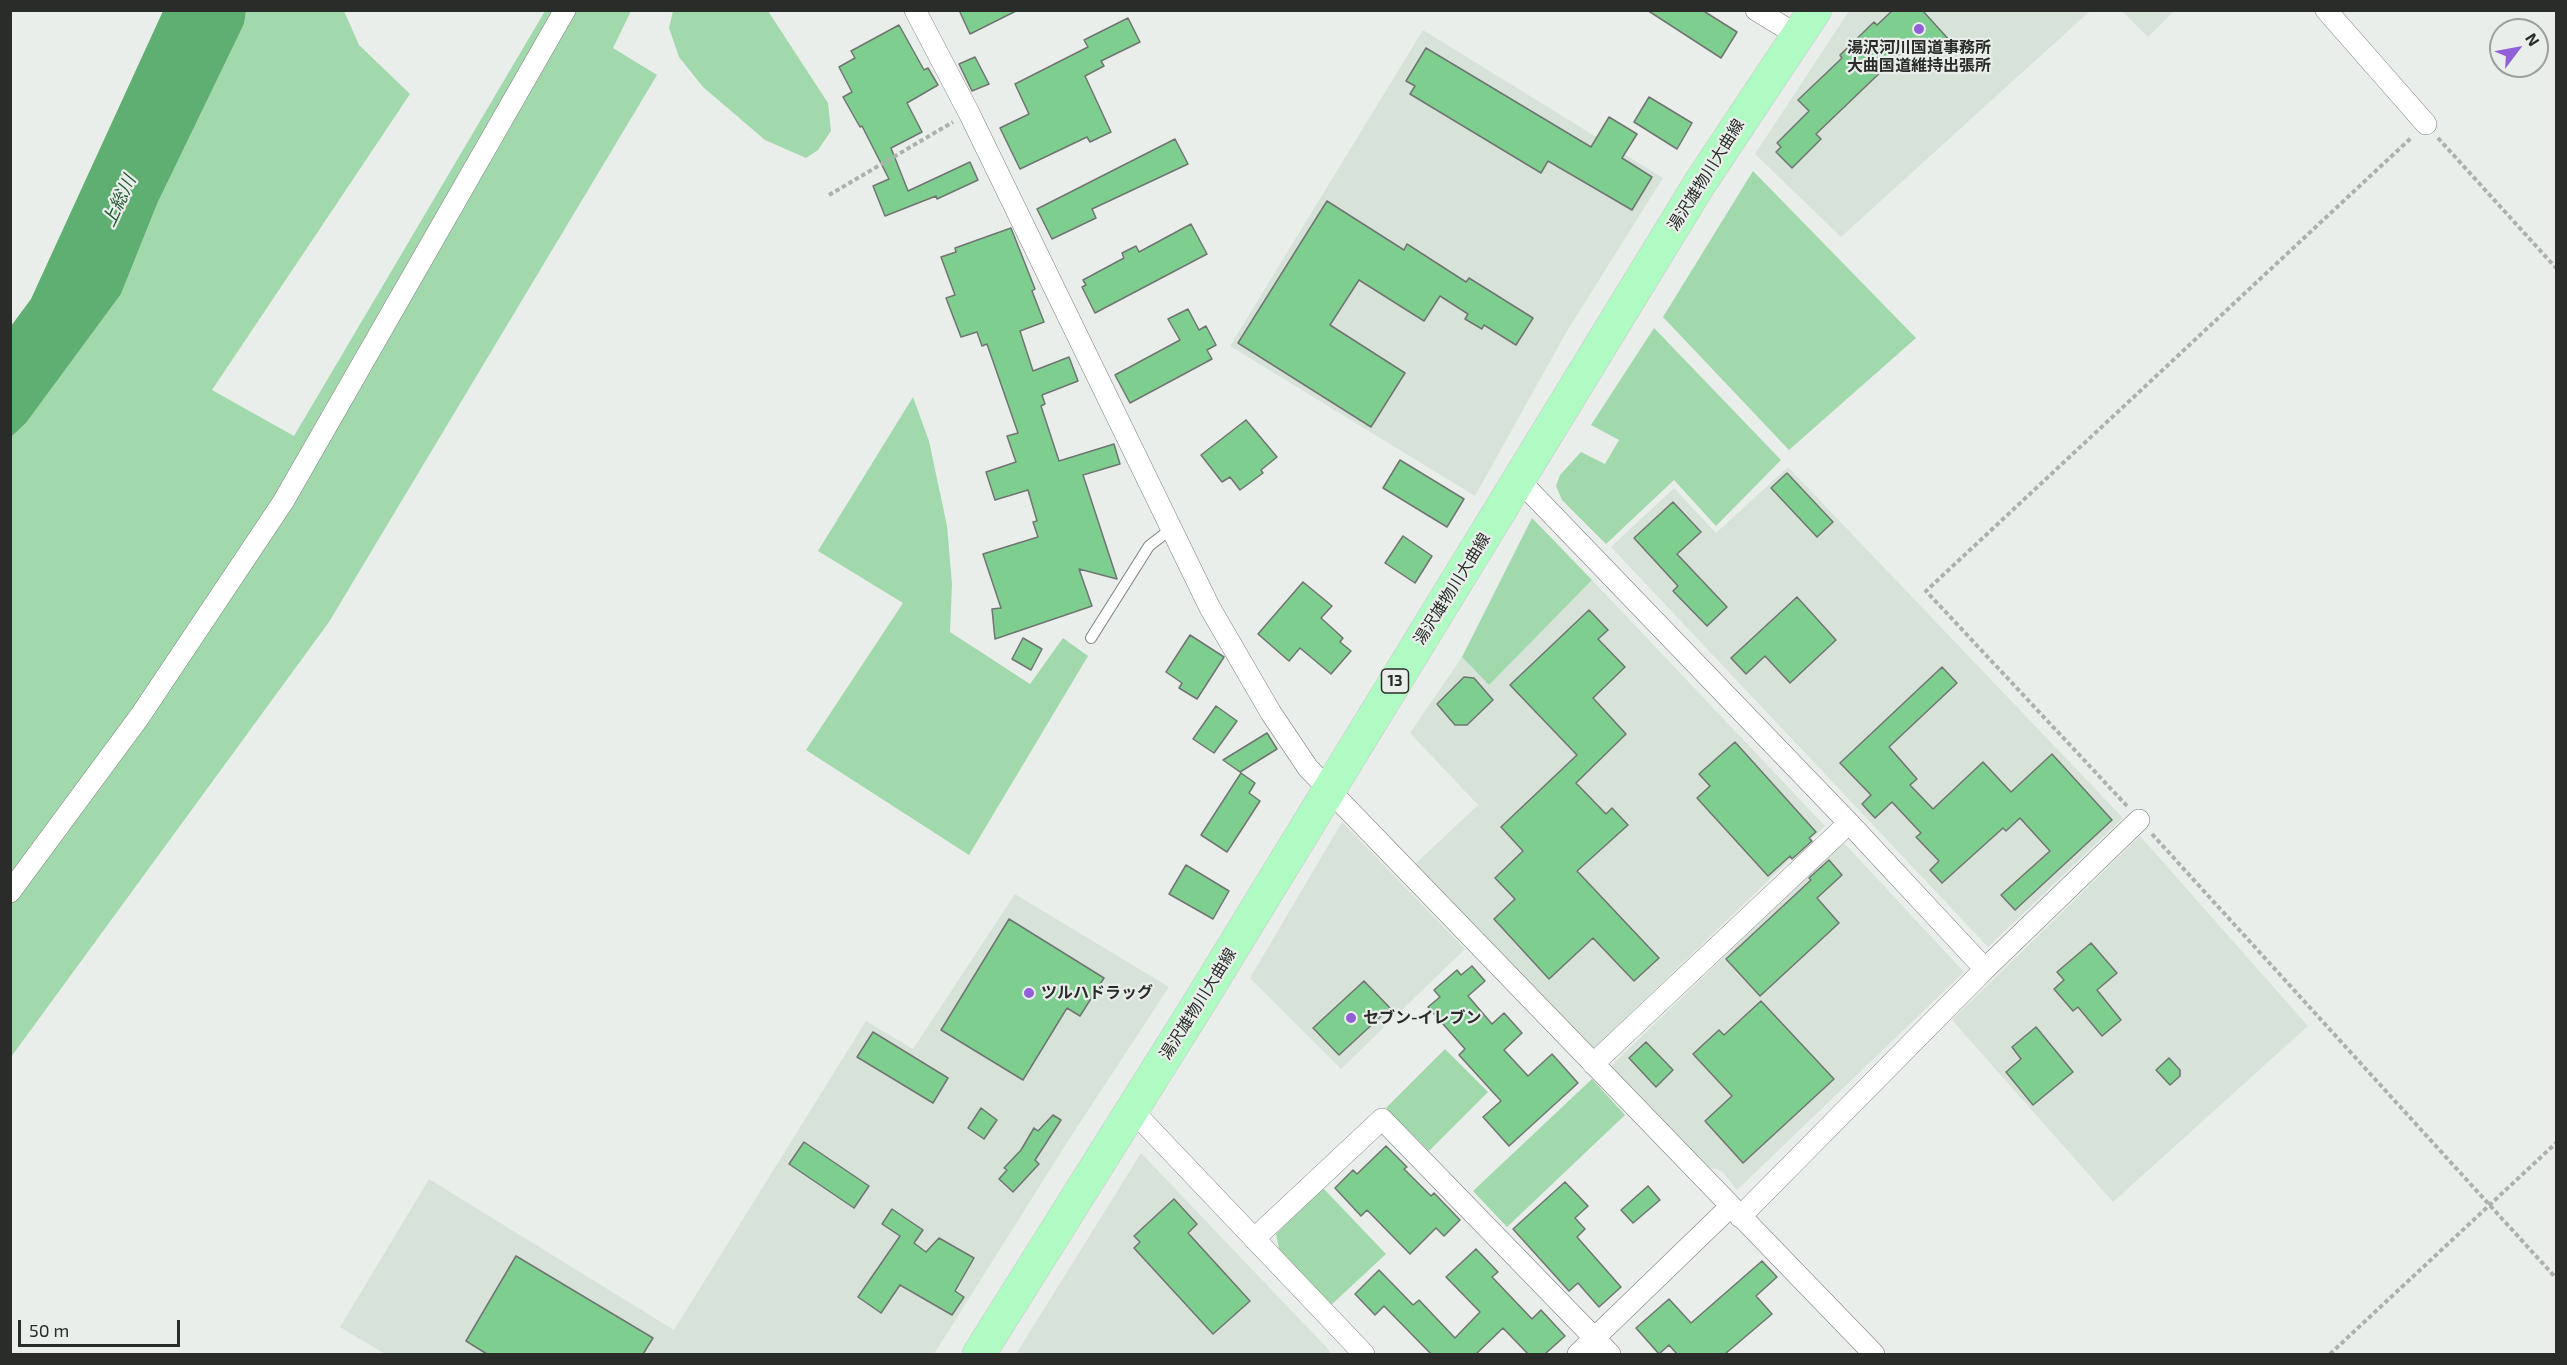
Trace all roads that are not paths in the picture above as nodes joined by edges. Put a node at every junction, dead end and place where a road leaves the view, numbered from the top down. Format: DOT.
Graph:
graph roads {
  1 [pos="565,10"];
  2 [pos="915,10"];
  3 [pos="1756,10"];
  4 [pos="2326,10"];
  5 [pos="1806,23"];
  6 [pos="2426,124"];
  7 [pos="1519,480"];
  8 [pos="1171,529"];
  9 [pos="1091,638"];
  10 [pos="1328,790"];
  11 [pos="2139,820"];
  12 [pos="1850,823"];
  13 [pos="10,892"];
  14 [pos="1985,969"];
  15 [pos="1593,1064"];
  16 [pos="1132,1110"];
  17 [pos="1735,1212"];
  18 [pos="1254,1239"];
  19 [pos="1595,1338"];
  20 [pos="1353,1351"];
  21 [pos="979,1354"];
  22 [pos="1578,1354"];
  23 [pos="1610,1354"];
  24 [pos="1874,1354"];
  1 -- 13 [label="street"];
  2 -- 8 [label="street"];
  3 -- 5 [label="street"];
  4 -- 6 [label="street"];
  5 -- 7 [label="main road, 湯沢雄物川大曲線 / 13"];
  7 -- 10 [label="main road, 湯沢雄物川大曲線 / 13"];
  7 -- 12 [label="street"];
  8 -- 9 [label="lane"];
  8 -- 10 [label="street"];
  10 -- 15 [label="street"];
  10 -- 16 [label="main road, 湯沢雄物川大曲線 / 13"];
  11 -- 14 [label="street"];
  12 -- 14 [label="street"];
  12 -- 15 [label="street"];
  14 -- 17 [label="street"];
  15 -- 17 [label="street"];
  16 -- 18 [label="street"];
  16 -- 21 [label="main road, 湯沢雄物川大曲線 / 13"];
  17 -- 19 [label="street"];
  17 -- 24 [label="street"];
  18 -- 19 [label="street"];
  18 -- 20 [label="street"];
  19 -- 22 [label="street"];
  19 -- 23 [label="street"];
}
